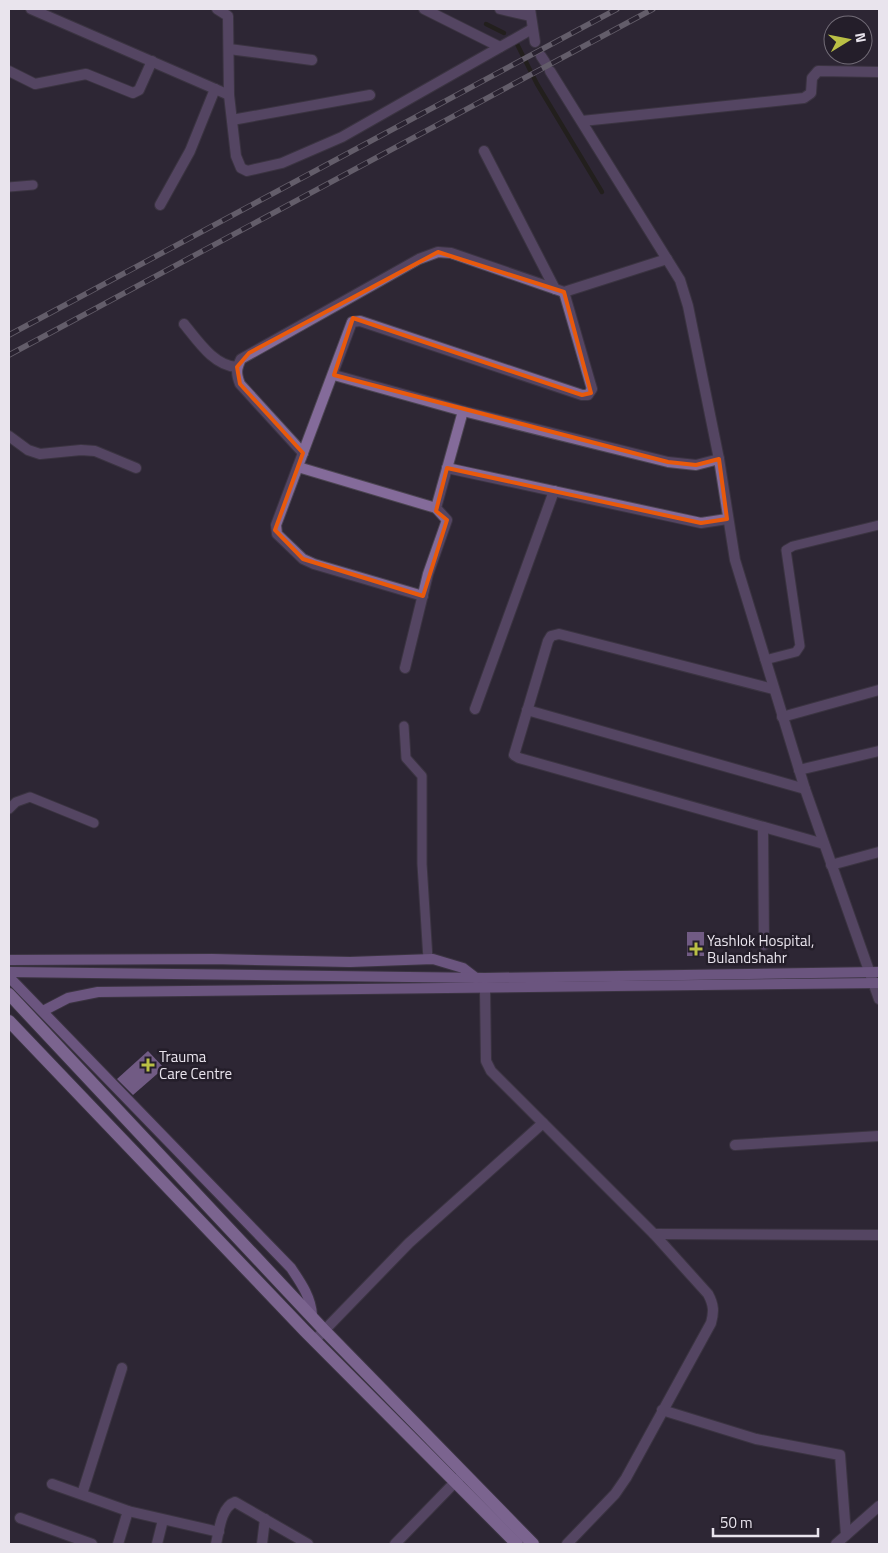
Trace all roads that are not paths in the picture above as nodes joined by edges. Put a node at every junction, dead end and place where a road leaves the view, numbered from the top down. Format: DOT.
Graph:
graph roads {
  1 [pos="31,9"];
  2 [pos="217,9"];
  3 [pos="424,9"];
  4 [pos="500,9"];
  5 [pos="530,12"];
  6 [pos="532,28"];
  7 [pos="535,42"];
  8 [pos="500,48"];
  9 [pos="229,49"];
  10 [pos="312,60"];
  11 [pos="152,61"];
  12 [pos="545,63"];
  13 [pos="9,71"];
  14 [pos="879,72"];
  15 [pos="215,89"];
  16 [pos="229,95"];
  17 [pos="370,95"];
  18 [pos="232,120"];
  19 [pos="582,121"];
  20 [pos="484,151"];
  21 [pos="33,185"];
  22 [pos="9,187"];
  23 [pos="160,205"];
  24 [pos="667,258"];
  25 [pos="559,291"];
  26 [pos="184,324"];
  27 [pos="237,367"];
  28 [pos="334,375"];
  29 [pos="462,411"];
  30 [pos="9,436"];
  31 [pos="303,453"];
  32 [pos="719,459"];
  33 [pos="298,467"];
  34 [pos="136,468"];
  35 [pos="447,468"];
  36 [pos="554,491"];
  37 [pos="436,508"];
  38 [pos="727,519"];
  39 [pos="879,525"];
  40 [pos="423,596"];
  41 [pos="765,660"];
  42 [pos="406,668"];
  43 [pos="773,688"];
  44 [pos="879,690"];
  45 [pos="476,709"];
  46 [pos="527,710"];
  47 [pos="782,717"];
  48 [pos="404,726"];
  49 [pos="879,751"];
  50 [pos="799,770"];
  51 [pos="805,789"];
  52 [pos="9,809"];
  53 [pos="94,823"];
  54 [pos="763,827"];
  55 [pos="824,844"];
  56 [pos="879,852"];
  57 [pos="831,865"];
  58 [pos="764,946"];
  59 [pos="428,959"];
  60 [pos="9,960"];
  61 [pos="9,972"];
  62 [pos="874,972"];
  63 [pos="9,977"];
  64 [pos="472,978"];
  65 [pos="876,983"];
  66 [pos="485,989"];
  67 [pos="9,994"];
  68 [pos="879,999"];
  69 [pos="44,1011"];
  70 [pos="9,1020"];
  71 [pos="543,1123"];
  72 [pos="879,1136"];
  73 [pos="735,1144"];
  74 [pos="654,1234"];
  75 [pos="879,1235"];
  76 [pos="312,1315"];
  77 [pos="324,1330"];
  78 [pos="315,1340"];
  79 [pos="122,1368"];
  80 [pos="662,1410"];
  81 [pos="460,1477"];
  82 [pos="52,1484"];
  83 [pos="82,1494"];
  84 [pos="879,1506"];
  85 [pos="128,1512"];
  86 [pos="20,1518"];
  87 [pos="265,1519"];
  88 [pos="163,1520"];
  89 [pos="219,1532"];
  90 [pos="846,1535"];
  91 [pos="92,1544"];
  92 [pos="118,1544"];
  93 [pos="157,1544"];
  94 [pos="216,1544"];
  95 [pos="262,1544"];
  96 [pos="308,1544"];
  97 [pos="394,1544"];
  98 [pos="517,1544"];
  99 [pos="533,1544"];
  100 [pos="567,1544"];
  101 [pos="836,1544"];
  1 -- 11 [label="street"];
  2 -- 9 [label="street"];
  3 -- 8 [label="street"];
  4 -- 5 [label="street"];
  5 -- 6 [label="street"];
  6 -- 7 [label="street"];
  6 -- 8 [label="street"];
  8 -- 18 [label="street"];
  9 -- 10 [label="street"];
  9 -- 16 [label="street"];
  11 -- 13 [label="street"];
  11 -- 15 [label="street"];
  12 -- 19 [label="street"];
  14 -- 19 [label="street"];
  15 -- 16 [label="street"];
  15 -- 23 [label="street"];
  16 -- 18 [label="street"];
  17 -- 18 [label="street"];
  19 -- 24 [label="street"];
  20 -- 25 [label="street"];
  21 -- 22 [label="lane"];
  24 -- 25 [label="street"];
  24 -- 32 [label="street"];
  25 -- 27 [label="street"];
  25 -- 28 [label="street"];
  26 -- 27 [label="street"];
  27 -- 31 [label="street"];
  28 -- 29 [label="street"];
  28 -- 31 [label="street"];
  29 -- 32 [label="street"];
  29 -- 35 [label="street"];
  30 -- 34 [label="street"];
  31 -- 33 [label="street"];
  32 -- 38 [label="street"];
  33 -- 37 [label="street"];
  33 -- 40 [label="street"];
  35 -- 36 [label="street"];
  35 -- 37 [label="street"];
  36 -- 38 [label="street"];
  36 -- 45 [label="street"];
  37 -- 40 [label="street"];
  38 -- 41 [label="street"];
  39 -- 41 [label="lane"];
  40 -- 42 [label="street"];
  41 -- 43 [label="street"];
  43 -- 46 [label="street"];
  43 -- 47 [label="street"];
  44 -- 47 [label="street"];
  46 -- 51 [label="street"];
  46 -- 54 [label="street"];
  47 -- 50 [label="street"];
  48 -- 59 [label="lane"];
  49 -- 50 [label="street"];
  50 -- 51 [label="street"];
  51 -- 55 [label="street"];
  52 -- 53 [label="lane"];
  54 -- 55 [label="street"];
  54 -- 58 [label="street"];
  55 -- 57 [label="street"];
  56 -- 57 [label="street"];
  57 -- 62 [label="street"];
  59 -- 60 [label="street"];
  59 -- 64 [label="street"];
  61 -- 64 [label="street"];
  62 -- 64 [label="street"];
  62 -- 65 [label="street"];
  63 -- 69 [label="street"];
  65 -- 66 [label="street"];
  65 -- 68 [label="street"];
  66 -- 69 [label="street"];
  66 -- 71 [label="street"];
  67 -- 76 [label="main road"];
  69 -- 76 [label="street"];
  70 -- 78 [label="main road"];
  71 -- 74 [label="street"];
  71 -- 77 [label="street"];
  72 -- 73 [label="street"];
  74 -- 75 [label="street"];
  74 -- 80 [label="street"];
  76 -- 77 [label="main road"];
  77 -- 78 [label="street"];
  77 -- 81 [label="main road"];
  78 -- 81 [label="main road"];
  79 -- 83 [label="street"];
  80 -- 90 [label="street"];
  80 -- 100 [label="street"];
  81 -- 97 [label="street"];
  81 -- 98 [label="main road"];
  81 -- 99 [label="main road"];
  82 -- 83 [label="street"];
  83 -- 85 [label="street"];
  84 -- 90 [label="street"];
  85 -- 88 [label="street"];
  85 -- 92 [label="street"];
  86 -- 91 [label="street"];
  87 -- 89 [label="street"];
  87 -- 95 [label="street"];
  87 -- 96 [label="street"];
  88 -- 89 [label="street"];
  88 -- 93 [label="street"];
  89 -- 94 [label="street"];
  90 -- 101 [label="street"];
}
